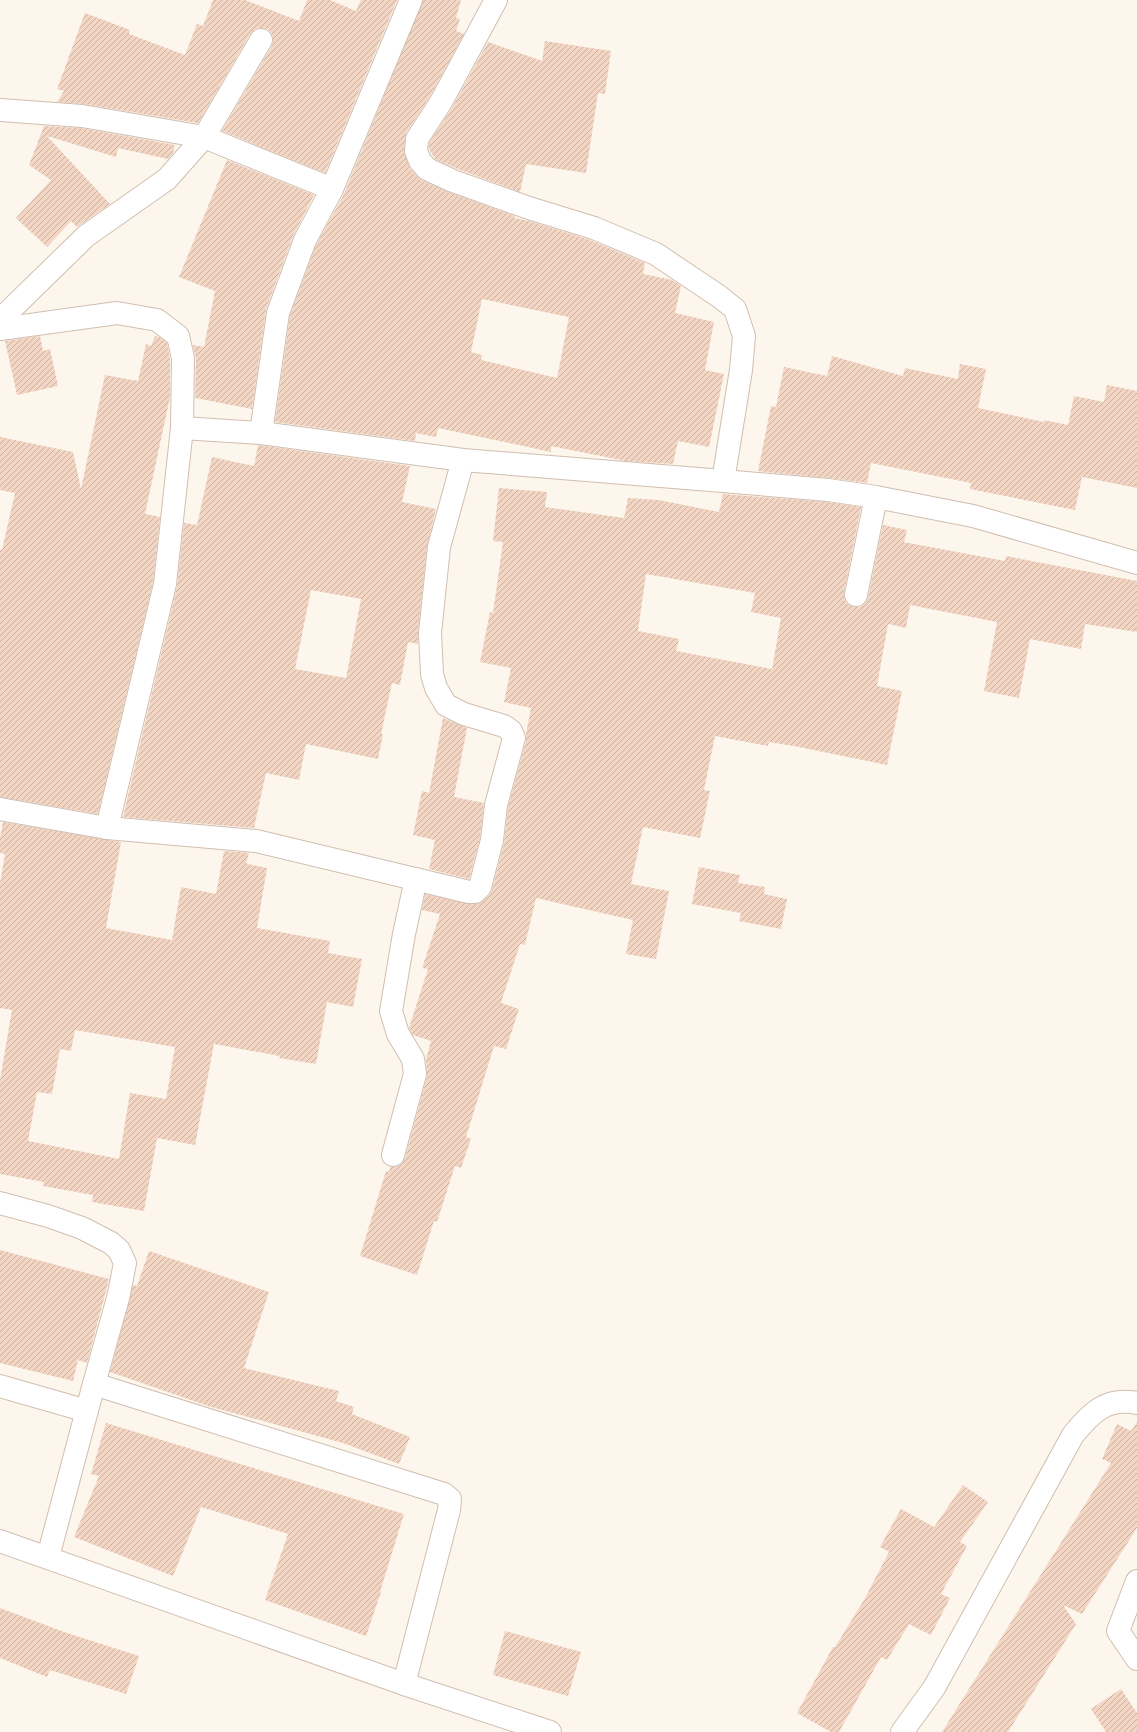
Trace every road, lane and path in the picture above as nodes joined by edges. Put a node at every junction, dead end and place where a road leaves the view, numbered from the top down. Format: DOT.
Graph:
graph roads {
  1 [pos="410,0"];
  2 [pos="496,0"];
  3 [pos="260,40"];
  4 [pos="0,110"];
  5 [pos="204,137"];
  6 [pos="332,188"];
  7 [pos="0,320"];
  8 [pos="0,329"];
  9 [pos="182,428"];
  10 [pos="261,433"];
  11 [pos="463,460"];
  12 [pos="723,480"];
  13 [pos="876,497"];
  14 [pos="1137,563"];
  15 [pos="856,595"];
  16 [pos="0,809"];
  17 [pos="107,828"];
  18 [pos="416,879"];
  19 [pos="393,1155"];
  20 [pos="0,1203"];
  21 [pos="94,1384"];
  22 [pos="0,1386"];
  23 [pos="1137,1403"];
  24 [pos="87,1412"];
  25 [pos="0,1541"];
  26 [pos="48,1557"];
  27 [pos="1137,1581"];
  28 [pos="1137,1659"];
  29 [pos="404,1684"];
  30 [pos="550,1732"];
  31 [pos="902,1732"];
  1 -- 6 [label="street"];
  2 -- 12 [label="street"];
  3 -- 5 [label="street"];
  4 -- 5 [label="street"];
  5 -- 6 [label="street"];
  5 -- 7 [label="street"];
  6 -- 10 [label="street"];
  8 -- 9 [label="street"];
  9 -- 10 [label="street"];
  9 -- 17 [label="street"];
  10 -- 11 [label="street"];
  11 -- 12 [label="street"];
  11 -- 18 [label="street"];
  12 -- 13 [label="street"];
  13 -- 14 [label="street"];
  13 -- 15 [label="street"];
  16 -- 17 [label="street"];
  17 -- 18 [label="street"];
  18 -- 19 [label="street"];
  20 -- 21 [label="street"];
  21 -- 24 [label="street"];
  21 -- 29 [label="street"];
  22 -- 24 [label="street"];
  23 -- 31 [label="street"];
  24 -- 26 [label="street"];
  25 -- 26 [label="street"];
  26 -- 29 [label="street"];
  27 -- 28 [label="street"];
  29 -- 30 [label="street"];
}
